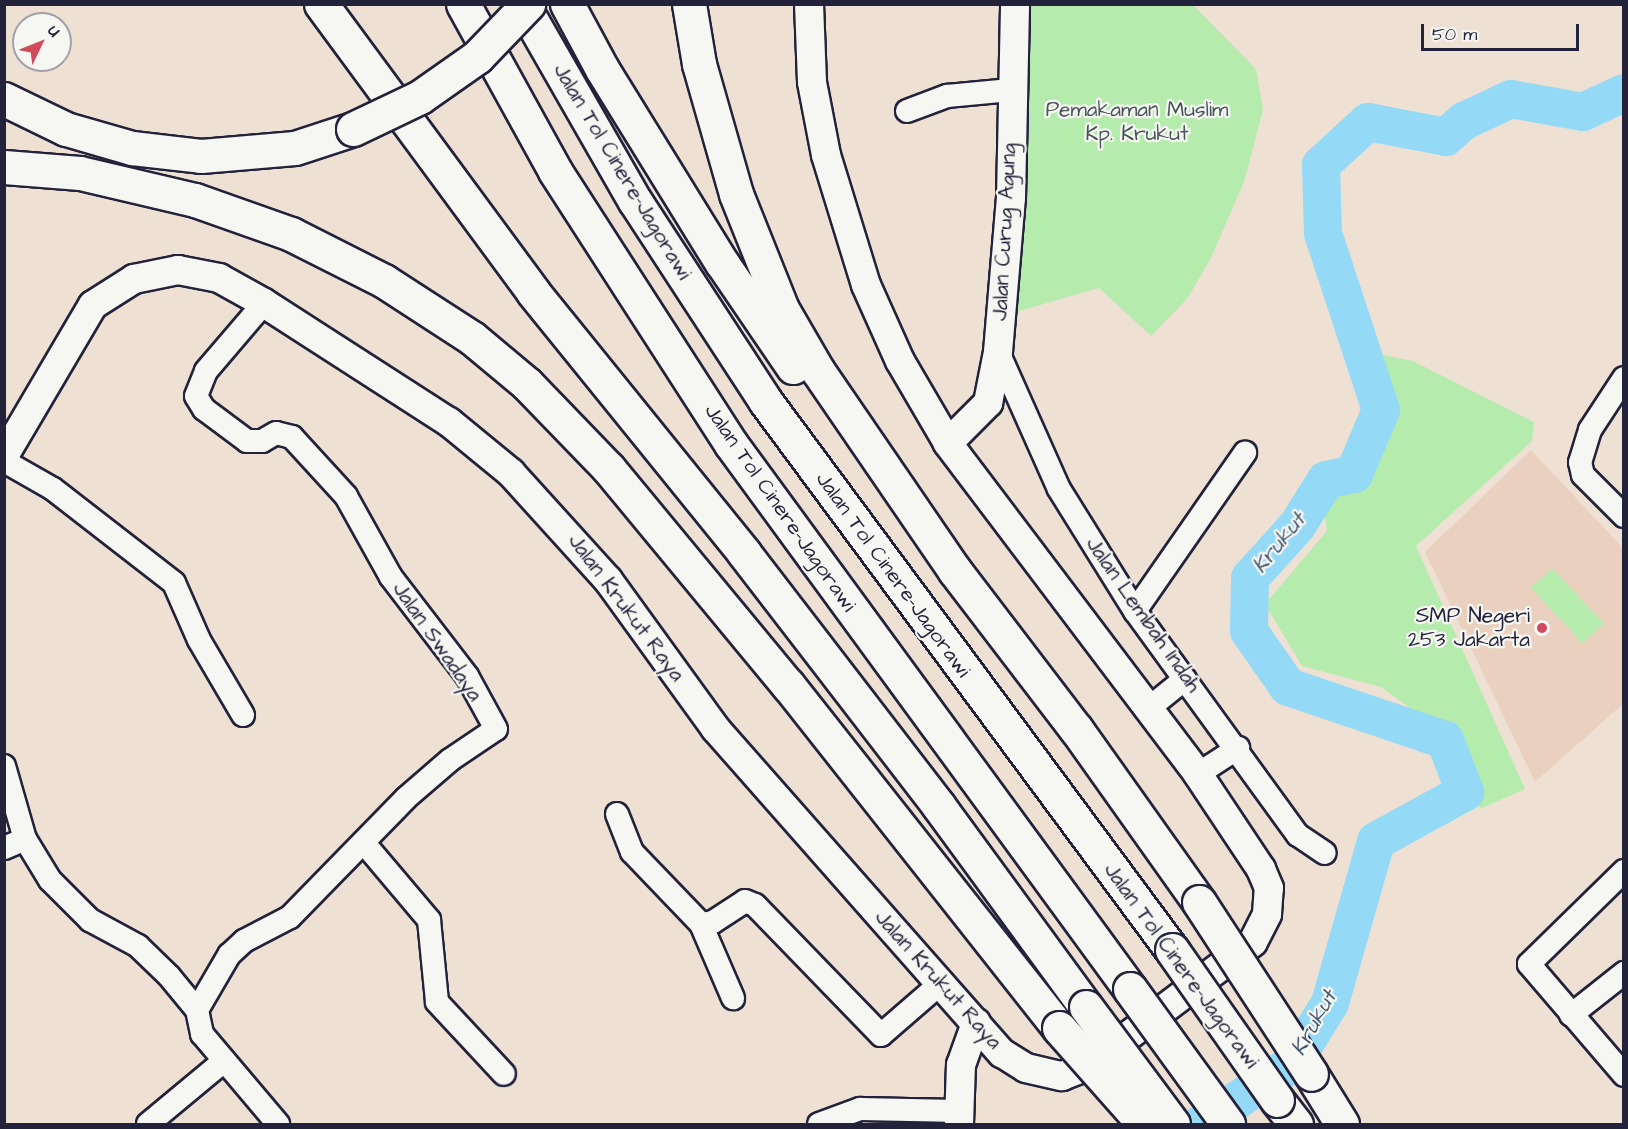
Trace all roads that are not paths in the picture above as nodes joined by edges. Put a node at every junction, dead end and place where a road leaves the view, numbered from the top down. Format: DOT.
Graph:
graph roads {
  1 [pos="321,4"];
  2 [pos="463,4"];
  3 [pos="522,4"];
  4 [pos="528,4"];
  5 [pos="567,4"];
  6 [pos="689,4"];
  7 [pos="809,4"];
  8 [pos="1015,4"];
  9 [pos="1011,90"];
  10 [pos="4,99"];
  11 [pos="907,111"];
  12 [pos="4,167"];
  13 [pos="264,303"];
  14 [pos="998,352"];
  15 [pos="1623,378"];
  16 [pos="948,443"];
  17 [pos="1245,453"];
  18 [pos="8,461"];
  19 [pos="1623,516"];
  20 [pos="955,571"];
  21 [pos="1135,610"];
  22 [pos="1185,679"];
  23 [pos="1149,708"];
  24 [pos="243,715"];
  25 [pos="1238,748"];
  26 [pos="4,766"];
  27 [pos="1198,774"];
  28 [pos="617,814"];
  29 [pos="25,839"];
  30 [pos="364,843"];
  31 [pos="4,848"];
  32 [pos="1325,853"];
  33 [pos="1623,871"];
  34 [pos="701,924"];
  35 [pos="1623,973"];
  36 [pos="941,983"];
  37 [pos="733,998"];
  38 [pos="197,1010"];
  39 [pos="1570,1015"];
  40 [pos="976,1023"];
  41 [pos="224,1061"];
  42 [pos="504,1074"];
  43 [pos="1623,1075"];
  44 [pos="1286,1112"];
  45 [pos="959,1118"];
  46 [pos="148,1125"];
  47 [pos="278,1125"];
  48 [pos="819,1125"];
  49 [pos="1144,1125"];
  50 [pos="1173,1125"];
  51 [pos="1228,1125"];
  52 [pos="1341,1125"];
  1 -- 50 [label="highway, bridge"];
  2 -- 51 [label="highway, Jalan Tol Cinere-Jagorawi, bridge"];
  3 -- 44 [label="highway, Jalan Tol Cinere–Jagorawi, bridge"];
  4 -- 10 [label="highway, bridge"];
  5 -- 20 [label="highway"];
  6 -- 20 [label="highway"];
  7 -- 16 [label="street, Jalan Krukut Raya"];
  8 -- 9 [label="street, Jalan Curug Agung"];
  9 -- 11 [label="street"];
  9 -- 14 [label="street, Jalan Curug Agung"];
  12 -- 49 [label="highway, bridge"];
  13 -- 18 [label="street, Jalan Krukut Raya"];
  13 -- 30 [label="street, Jalan Swadaya"];
  13 -- 36 [label="street, Jalan Krukut Raya"];
  14 -- 16 [label="street, Jalan Curug Agung"];
  14 -- 21 [label="street, Jalan Lembah Indah"];
  15 -- 19 [label="street"];
  16 -- 23 [label="street, Jalan Krukut Raya"];
  17 -- 21 [label="street"];
  18 -- 24 [label="street"];
  20 -- 52 [label="highway, bridge"];
  21 -- 22 [label="street, Jalan Lembah Indah"];
  22 -- 23 [label="street"];
  22 -- 25 [label="street, Jalan Lembah Indah"];
  23 -- 27 [label="street, Jalan Krukut Raya"];
  25 -- 27 [label="street"];
  25 -- 32 [label="street, Jalan Lembah Indah"];
  26 -- 29 [label="street"];
  27 -- 40 [label="street, Jalan Krukut Raya"];
  28 -- 34 [label="street"];
  29 -- 31 [label="street"];
  29 -- 38 [label="street"];
  30 -- 38 [label="street, Jalan Swadaya"];
  30 -- 42 [label="street"];
  33 -- 39 [label="street"];
  34 -- 36 [label="street"];
  34 -- 37 [label="street"];
  35 -- 39 [label="street"];
  36 -- 40 [label="street, Jalan Krukut Raya"];
  38 -- 41 [label="street"];
  39 -- 43 [label="street"];
  40 -- 45 [label="street"];
  41 -- 46 [label="street"];
  41 -- 47 [label="street"];
  45 -- 48 [label="street"];
}
